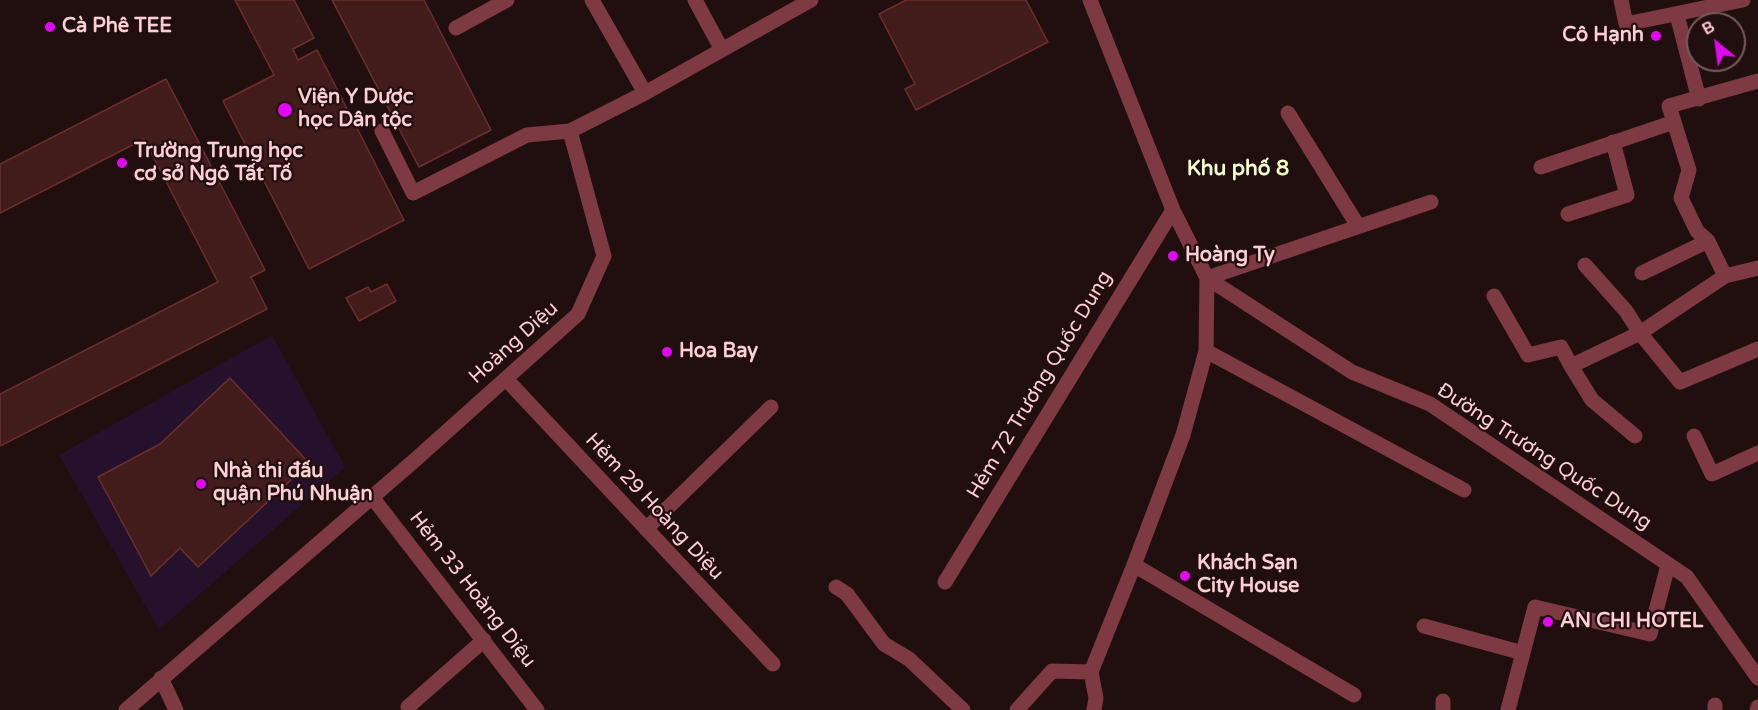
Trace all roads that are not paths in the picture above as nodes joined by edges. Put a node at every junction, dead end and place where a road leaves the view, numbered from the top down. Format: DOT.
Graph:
graph roads {
  1 [pos="507,0"];
  2 [pos="592,0"];
  3 [pos="695,0"];
  4 [pos="811,0"];
  5 [pos="1090,0"];
  6 [pos="1621,0"];
  7 [pos="1743,0"];
  8 [pos="1677,15"];
  9 [pos="456,28"];
  10 [pos="722,50"];
  11 [pos="1758,81"];
  12 [pos="645,93"];
  13 [pos="1699,99"];
  14 [pos="1288,113"];
  15 [pos="1674,122"];
  16 [pos="382,131"];
  17 [pos="570,131"];
  18 [pos="1613,142"];
  19 [pos="1541,167"];
  20 [pos="1431,202"];
  21 [pos="1173,210"];
  22 [pos="1568,214"];
  23 [pos="1358,226"];
  24 [pos="1708,241"];
  25 [pos="1585,265"];
  26 [pos="1758,268"];
  27 [pos="1642,273"];
  28 [pos="1725,276"];
  29 [pos="1207,278"];
  30 [pos="1494,296"];
  31 [pos="1640,333"];
  32 [pos="1758,349"];
  33 [pos="1206,351"];
  34 [pos="1571,366"];
  35 [pos="506,379"];
  36 [pos="771,406"];
  37 [pos="1635,436"];
  38 [pos="1694,436"];
  39 [pos="1758,453"];
  40 [pos="1464,490"];
  41 [pos="372,497"];
  42 [pos="646,529"];
  43 [pos="1134,565"];
  44 [pos="1668,565"];
  45 [pos="945,582"];
  46 [pos="836,587"];
  47 [pos="1424,627"];
  48 [pos="484,640"];
  49 [pos="1523,653"];
  50 [pos="772,664"];
  51 [pos="1092,672"];
  52 [pos="161,678"];
  53 [pos="1758,678"];
  54 [pos="1354,695"];
  55 [pos="408,707"];
  56 [pos="126,710"];
  57 [pos="176,710"];
  58 [pos="537,710"];
  59 [pos="963,710"];
  60 [pos="1017,710"];
  61 [pos="1094,710"];
  62 [pos="1508,710"];
  1 -- 9 [label="street"];
  2 -- 12 [label="street"];
  3 -- 10 [label="street"];
  4 -- 10 [label="street"];
  5 -- 21 [label="street"];
  6 -- 8 [label="street"];
  7 -- 8 [label="street"];
  8 -- 13 [label="street"];
  10 -- 12 [label="street"];
  11 -- 13 [label="street"];
  12 -- 17 [label="street"];
  13 -- 15 [label="street"];
  14 -- 23 [label="street"];
  15 -- 18 [label="street"];
  15 -- 24 [label="street"];
  16 -- 17 [label="street"];
  17 -- 35 [label="street, Hoàng Diệu"];
  18 -- 19 [label="street"];
  18 -- 22 [label="street"];
  20 -- 23 [label="street"];
  21 -- 29 [label="street"];
  21 -- 45 [label="street, Hẻm 72 Trương Quốc Dung"];
  23 -- 29 [label="street"];
  24 -- 27 [label="street"];
  24 -- 28 [label="street"];
  25 -- 31 [label="street"];
  26 -- 28 [label="street"];
  28 -- 31 [label="street"];
  29 -- 33 [label="street"];
  29 -- 44 [label="street, Đường Trương Quốc Dung"];
  30 -- 34 [label="street"];
  31 -- 32 [label="street"];
  31 -- 34 [label="street"];
  33 -- 40 [label="street"];
  33 -- 43 [label="street"];
  34 -- 37 [label="street"];
  35 -- 41 [label="street, Hoàng Diệu"];
  35 -- 42 [label="street, Hẻm 29 Hoàng Diệu"];
  36 -- 42 [label="street"];
  38 -- 39 [label="street"];
  41 -- 48 [label="street, Hẻm 33 Hoàng Diệu"];
  41 -- 52 [label="street, Hoàng Diệu"];
  42 -- 50 [label="street, Hẻm 29 Hoàng Diệu"];
  43 -- 51 [label="street"];
  43 -- 54 [label="street"];
  44 -- 49 [label="street"];
  44 -- 53 [label="street, Đường Trương Quốc Dung"];
  46 -- 59 [label="street"];
  47 -- 49 [label="street"];
  48 -- 55 [label="street"];
  48 -- 58 [label="street, Hẻm 33 Hoàng Diệu"];
  49 -- 62 [label="street"];
  51 -- 60 [label="street"];
  51 -- 61 [label="street"];
  52 -- 56 [label="street, Hoàng Diệu"];
  52 -- 57 [label="street"];
}
